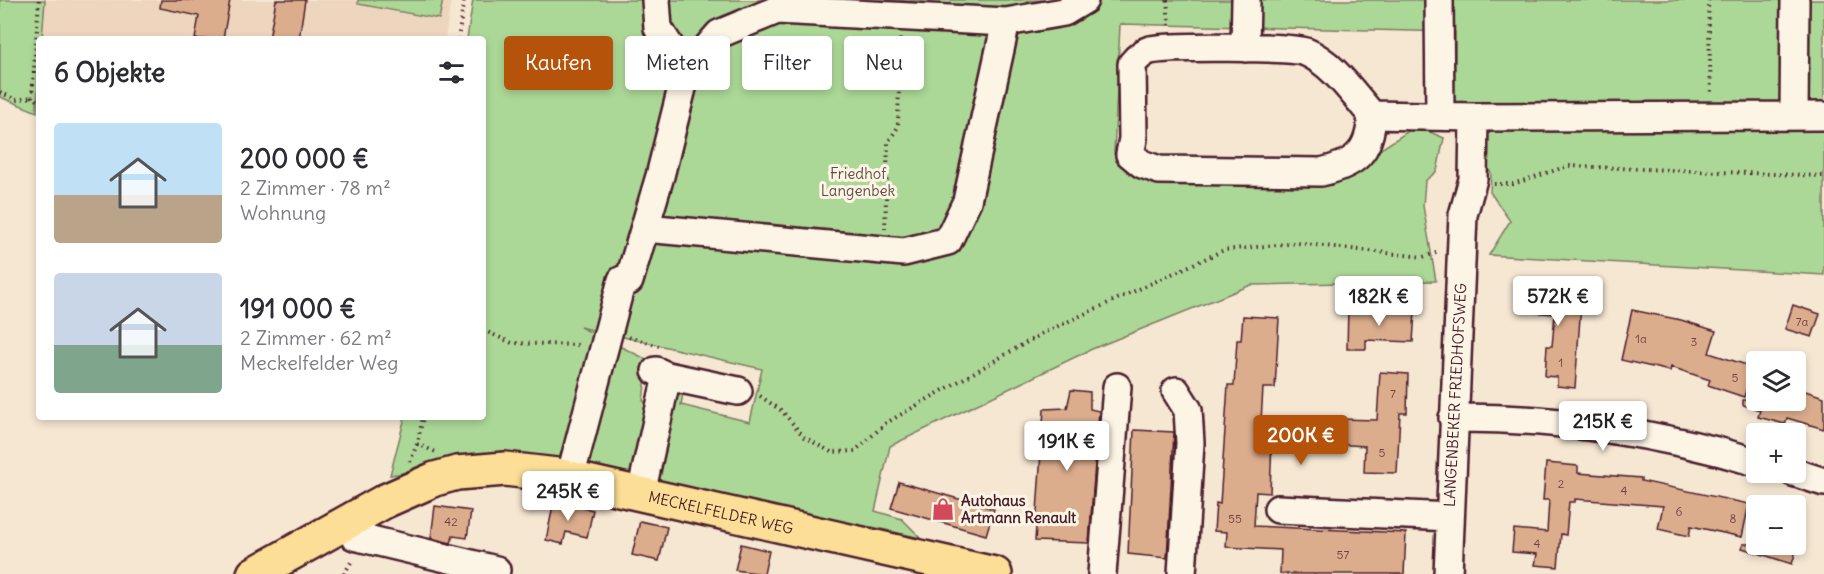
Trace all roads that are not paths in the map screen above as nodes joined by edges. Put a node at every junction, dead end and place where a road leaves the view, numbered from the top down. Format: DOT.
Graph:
graph roads {
  1 [pos="656,0"];
  2 [pos="1084,0"];
  3 [pos="1246,0"];
  4 [pos="1439,0"];
  5 [pos="1795,0"];
  6 [pos="1006,22"];
  7 [pos="663,36"];
  8 [pos="717,36"];
  9 [pos="1245,48"];
  10 [pos="681,90"];
  11 [pos="1372,115"];
  12 [pos="1440,116"];
  13 [pos="1794,116"];
  14 [pos="1824,116"];
  15 [pos="1474,117"];
  16 [pos="645,228"];
  17 [pos="1117,387"];
  18 [pos="738,391"];
  19 [pos="1176,391"];
  20 [pos="1453,418"];
  21 [pos="1746,460"];
  22 [pos="1806,476"];
  23 [pos="570,478"];
  24 [pos="1824,482"];
  25 [pos="640,493"];
  26 [pos="1278,509"];
  27 [pos="1450,517"];
  28 [pos="345,524"];
  29 [pos="496,570"];
  30 [pos="254,574"];
  31 [pos="995,574"];
  32 [pos="1102,574"];
  33 [pos="1182,574"];
  34 [pos="1448,574"];
  1 -- 7 [label="street"];
  2 -- 6 [label="street"];
  3 -- 9 [label="street"];
  4 -- 12 [label="street"];
  5 -- 13 [label="street"];
  6 -- 8 [label="street"];
  6 -- 16 [label="street"];
  9 -- 11 [label="street"];
  9 -- 11 [label="street"];
  10 -- 16 [label="street"];
  11 -- 12 [label="street"];
  12 -- 15 [label="street"];
  13 -- 14 [label="street"];
  13 -- 15 [label="street"];
  15 -- 20 [label="street, LANGENBEKER FRIEDHOFSWEG"];
  16 -- 23 [label="street"];
  17 -- 32 [label="street"];
  18 -- 25 [label="street"];
  19 -- 33 [label="street"];
  20 -- 21 [label="street"];
  20 -- 27 [label="street, LANGENBEKER FRIEDHOFSWEG"];
  22 -- 24 [label="street"];
  23 -- 25 [label="main road, MECKELFELDER WEG"];
  23 -- 28 [label="main road, MECKELFELDER WEG"];
  25 -- 31 [label="main road, MECKELFELDER WEG"];
  26 -- 27 [label="street"];
  27 -- 34 [label="street, LANGENBEKER FRIEDHOFSWEG"];
  28 -- 29 [label="street"];
  28 -- 30 [label="main road, MECKELFELDER WEG"];
}
